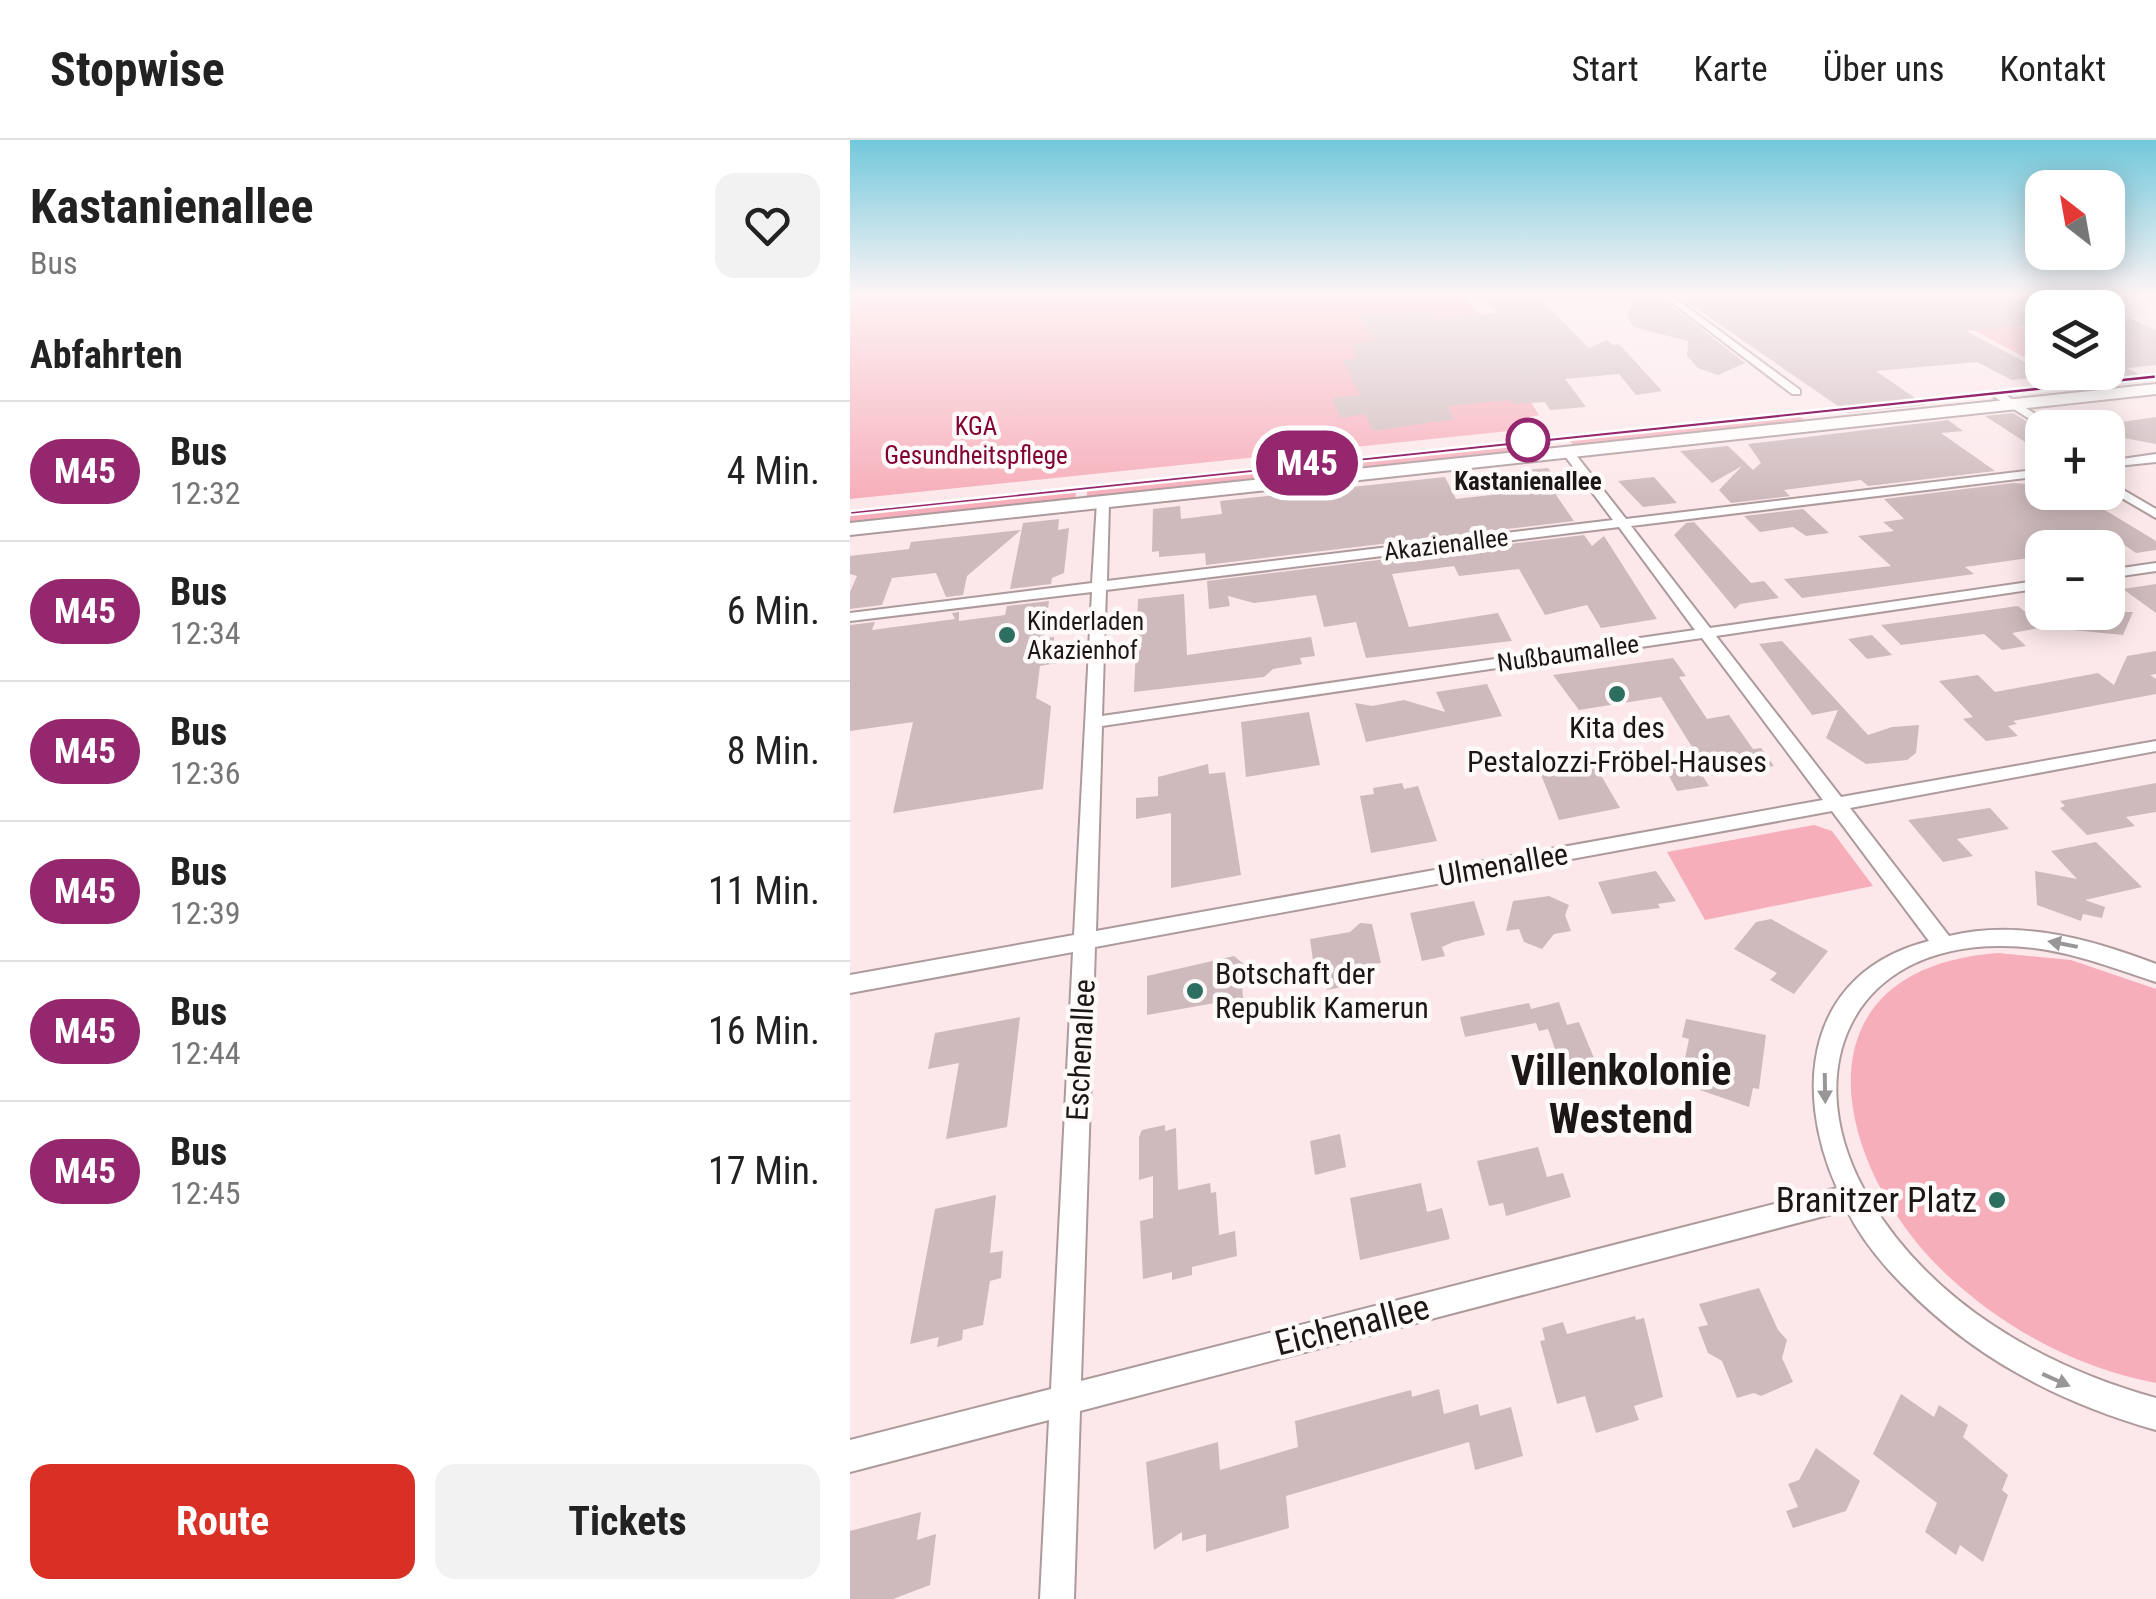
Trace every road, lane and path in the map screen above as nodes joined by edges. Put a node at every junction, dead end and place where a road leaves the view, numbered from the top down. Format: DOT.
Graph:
graph roads {
  1 [pos="1757,363"];
  2 [pos="2156,377"];
  3 [pos="2156,389"];
  4 [pos="1796,392"];
  5 [pos="1997,394"];
  6 [pos="2014,404"];
  7 [pos="2025,411"];
  8 [pos="1568,452"];
  9 [pos="2156,458"];
  10 [pos="2125,461"];
  11 [pos="2025,474"];
  12 [pos="2125,495"];
  13 [pos="1103,502"];
  14 [pos="850,511"];
  15 [pos="2156,514"];
  16 [pos="1623,522"];
  17 [pos="850,529"];
  18 [pos="2156,567"];
  19 [pos="2125,572"];
  20 [pos="1097,586"];
  21 [pos="2025,586"];
  22 [pos="850,617"];
  23 [pos="1708,632"];
  24 [pos="1093,722"];
  25 [pos="2156,746"];
  26 [pos="1838,804"];
  27 [pos="1086,941"];
  28 [pos="1942,944"];
  29 [pos="2156,974"];
  30 [pos="850,984"];
  31 [pos="1854,1196"];
  32 [pos="1065,1399"];
  33 [pos="2156,1414"];
  34 [pos="850,1456"];
  35 [pos="1057,1599"];
  1 -- 4 [label="street"];
  2 -- 5 [label="main road"];
  3 -- 6 [label="main road"];
  5 -- 6 [label="street"];
  5 -- 14 [label="main road"];
  6 -- 7 [label="street"];
  6 -- 8 [label="main road"];
  8 -- 13 [label="main road"];
  8 -- 16 [label="street"];
  9 -- 10 [label="street"];
  11 -- 16 [label="street, Akazienallee"];
  12 -- 15 [label="street"];
  13 -- 17 [label="main road"];
  13 -- 20 [label="street, Eschenallee"];
  16 -- 20 [label="street, Akazienallee"];
  16 -- 23 [label="street"];
  18 -- 19 [label="street"];
  20 -- 22 [label="street, Akazienallee"];
  20 -- 24 [label="street, Eschenallee"];
  21 -- 23 [label="street, Nußbaumallee"];
  23 -- 24 [label="street, Nußbaumallee"];
  23 -- 26 [label="street"];
  24 -- 27 [label="street, Eschenallee"];
  25 -- 26 [label="street, Ulmenallee"];
  26 -- 27 [label="street, Ulmenallee"];
  26 -- 28 [label="street"];
  27 -- 30 [label="street, Ulmenallee"];
  27 -- 32 [label="street, Eschenallee"];
  29 -- 28 [label="street, one-way"];
  28 -- 31 [label="street, one-way"];
  31 -- 32 [label="street, Eichenallee"];
  31 -- 33 [label="street, one-way"];
  32 -- 34 [label="street, Eichenallee"];
  32 -- 35 [label="street, Eschenallee"];
}
